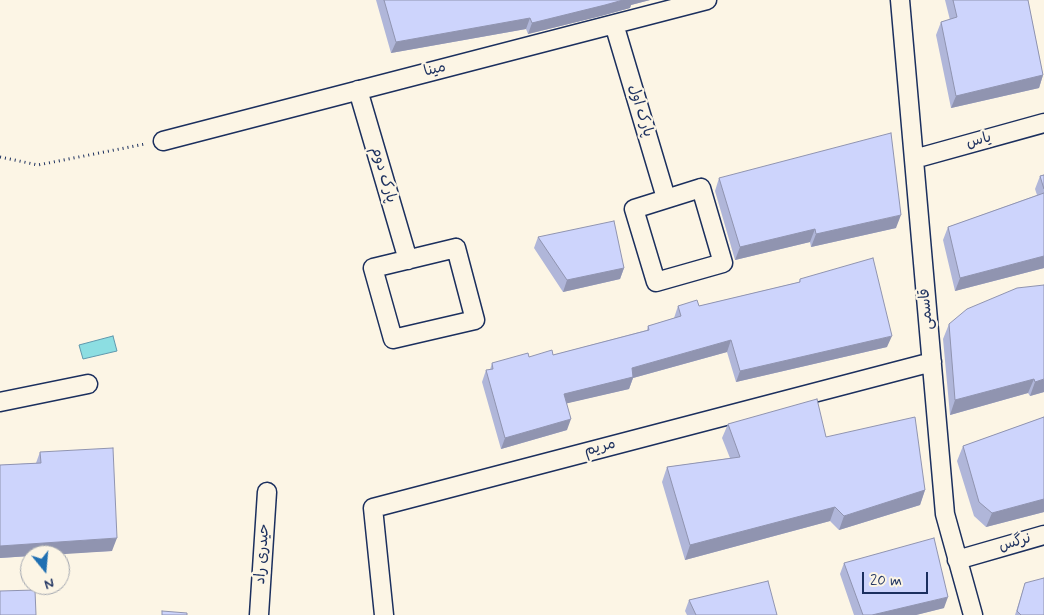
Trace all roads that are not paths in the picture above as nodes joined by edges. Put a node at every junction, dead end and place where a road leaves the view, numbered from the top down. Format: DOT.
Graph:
graph roads {
  1 [pos="707,0"];
  2 [pos="900,0"];
  3 [pos="614,24"];
  4 [pos="358,90"];
  5 [pos="1044,123"];
  6 [pos="163,141"];
  7 [pos="914,159"];
  8 [pos="666,198"];
  9 [pos="408,260"];
  10 [pos="932,362"];
  11 [pos="88,384"];
  12 [pos="0,402"];
  13 [pos="267,492"];
  14 [pos="1044,535"];
  15 [pos="957,560"];
  16 [pos="259,615"];
  17 [pos="384,615"];
  18 [pos="973,615"];
  1 -- 3 [label="street, مینا"];
  2 -- 7 [label="street, قاسمی"];
  3 -- 4 [label="street, مینا"];
  3 -- 8 [label="street, پارک اول"];
  4 -- 6 [label="street, مینا"];
  4 -- 9 [label="street, پارک دوم"];
  5 -- 7 [label="street, یاس"];
  7 -- 10 [label="street, قاسمی"];
  8 -- 8 [label="street"];
  9 -- 9 [label="street"];
  10 -- 15 [label="street, قاسمی"];
  10 -- 17 [label="street, مریم"];
  11 -- 12 [label="street"];
  13 -- 16 [label="street, حیدری راد"];
  14 -- 15 [label="street, نرگس"];
  15 -- 18 [label="street, قاسمی"];
}
